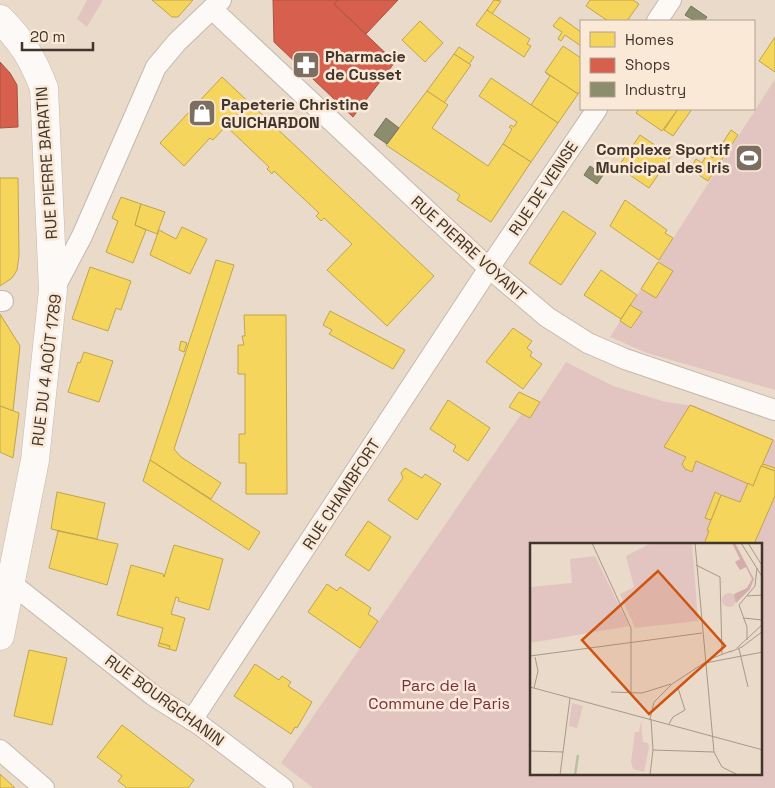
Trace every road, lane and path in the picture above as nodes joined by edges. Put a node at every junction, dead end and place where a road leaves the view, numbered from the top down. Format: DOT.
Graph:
graph roads {
  1 [pos="671,0"];
  2 [pos="217,5"];
  3 [pos="0,19"];
  4 [pos="658,20"];
  5 [pos="596,110"];
  6 [pos="489,268"];
  7 [pos="53,290"];
  8 [pos="775,410"];
  9 [pos="4,586"];
  10 [pos="0,636"];
  11 [pos="192,720"];
  12 [pos="0,750"];
  13 [pos="44,788"];
  14 [pos="283,788"];
  1 -- 4 [label="street"];
  2 -- 6 [label="street, RUE PIERRE VOYANT"];
  2 -- 7 [label="street, RUE DU 4 AOÛT 1789"];
  3 -- 7 [label="main road, RUE PIERRE BARATIN"];
  5 -- 6 [label="street, RUE DE VENISE"];
  6 -- 8 [label="street, RUE PIERRE VOYANT"];
  6 -- 11 [label="street, RUE CHAMBFORT"];
  7 -- 9 [label="main road, RUE DU 4 AOÛT 1789"];
  9 -- 10 [label="main road, RUE DU 4 AOÛT 1789"];
  9 -- 11 [label="street, RUE BOURGCHANIN"];
  11 -- 14 [label="street, RUE BOURGCHANIN"];
  12 -- 13 [label="street"];
}
